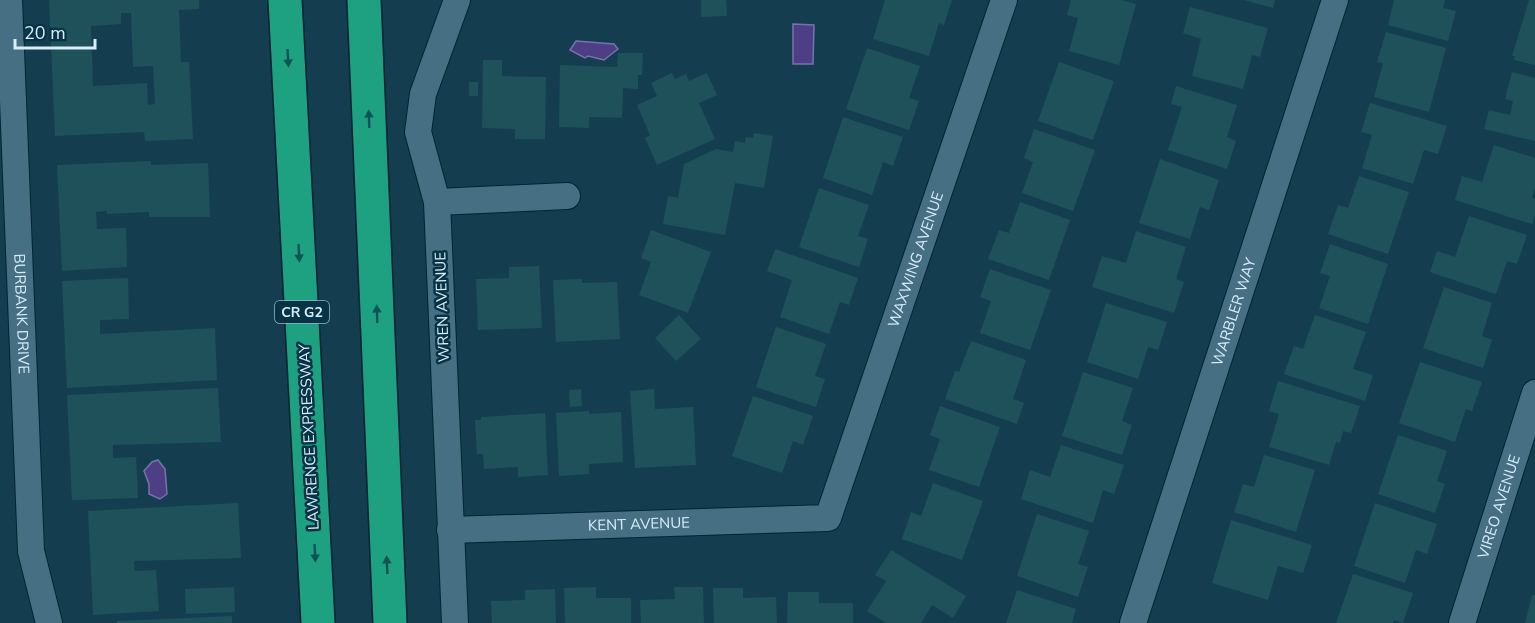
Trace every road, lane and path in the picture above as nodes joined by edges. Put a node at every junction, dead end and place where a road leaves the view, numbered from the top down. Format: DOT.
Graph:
graph roads {
  1 [pos="9,0"];
  2 [pos="285,0"];
  3 [pos="364,0"];
  4 [pos="457,0"];
  5 [pos="1004,0"];
  6 [pos="1335,0"];
  7 [pos="567,196"];
  8 [pos="437,202"];
  9 [pos="1535,393"];
  10 [pos="828,518"];
  11 [pos="450,530"];
  12 [pos="49,623"];
  13 [pos="318,623"];
  14 [pos="390,623"];
  15 [pos="455,623"];
  16 [pos="1133,623"];
  17 [pos="1462,623"];
  1 -- 12 [label="street, BURBANK DRIVE"];
  2 -- 13 [label="highway, LAWRENCE EXPRESSWAY / CR G2, one-way"];
  14 -- 3 [label="highway, one-way"];
  4 -- 8 [label="street, WREN AVENUE"];
  5 -- 10 [label="street, WAXWING AVENUE"];
  6 -- 16 [label="street, WARBLER WAY"];
  7 -- 8 [label="street"];
  8 -- 11 [label="street, WREN AVENUE"];
  9 -- 17 [label="street, VIREO AVENUE"];
  10 -- 11 [label="street, KENT AVENUE"];
  11 -- 15 [label="street, WREN AVENUE"];
}
